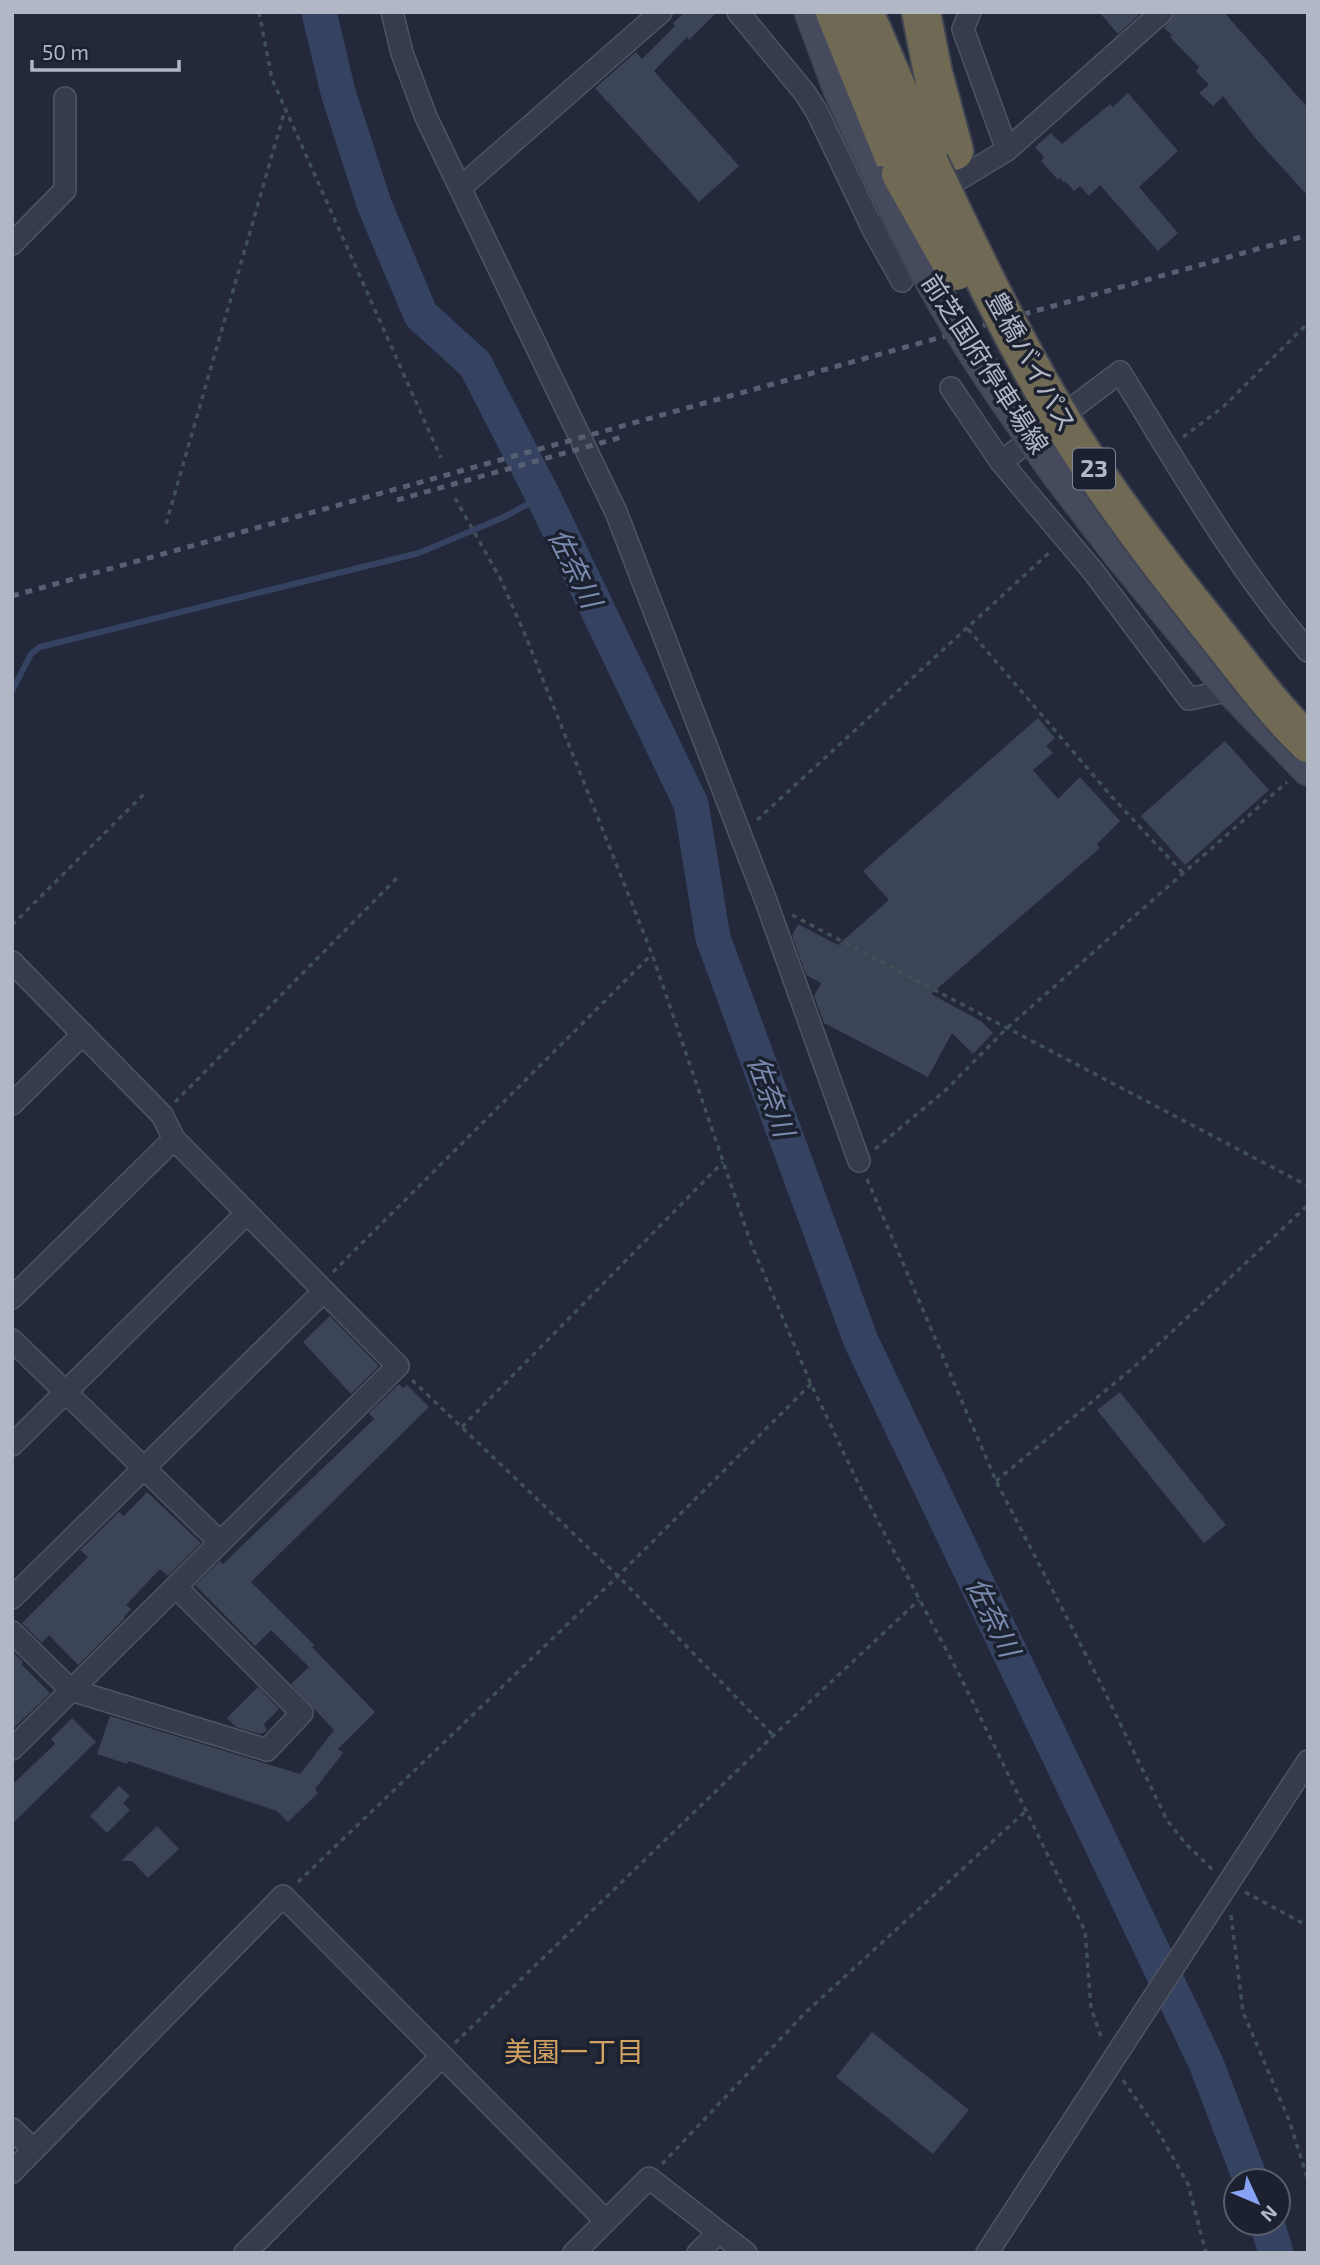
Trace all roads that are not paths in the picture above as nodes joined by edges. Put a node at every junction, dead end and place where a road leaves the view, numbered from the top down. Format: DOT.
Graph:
graph roads {
  1 [pos="392,12"];
  2 [pos="662,12"];
  3 [pos="738,12"];
  4 [pos="810,12"];
  5 [pos="835,12"];
  6 [pos="864,12"];
  7 [pos="883,12"];
  8 [pos="921,12"];
  9 [pos="970,12"];
  10 [pos="1162,12"];
  11 [pos="65,97"];
  12 [pos="1007,150"];
  13 [pos="920,166"];
  14 [pos="460,188"];
  15 [pos="874,231"];
  16 [pos="12,244"];
  17 [pos="902,281"];
  18 [pos="951,388"];
  19 [pos="1001,462"];
  20 [pos="1308,651"];
  21 [pos="1230,690"];
  22 [pos="1308,719"];
  23 [pos="1307,761"];
  24 [pos="12,962"];
  25 [pos="83,1034"];
  26 [pos="12,1104"];
  27 [pos="174,1139"];
  28 [pos="859,1161"];
  29 [pos="247,1213"];
  30 [pos="321,1288"];
  31 [pos="12,1298"];
  32 [pos="12,1340"];
  33 [pos="66,1392"];
  34 [pos="12,1445"];
  35 [pos="144,1468"];
  36 [pos="220,1542"];
  37 [pos="176,1587"];
  38 [pos="12,1598"];
  39 [pos="12,1632"];
  40 [pos="71,1690"];
  41 [pos="12,1749"];
  42 [pos="1308,1760"];
  43 [pos="441,2057"];
  44 [pos="12,2129"];
  45 [pos="33,2149"];
  46 [pos="12,2172"];
  47 [pos="606,2221"];
  48 [pos="719,2232"];
  49 [pos="581,2250"];
  50 [pos="245,2253"];
  51 [pos="698,2253"];
  52 [pos="746,2253"];
  53 [pos="987,2253"];
  1 -- 14 [label="street"];
  2 -- 14 [label="street"];
  3 -- 15 [label="street"];
  4 -- 13 [label="main road, 前芝国府停車場線"];
  5 -- 13 [label="highway"];
  6 -- 13 [label="highway, 豊橋バイパス / 23"];
  7 -- 13 [label="highway, 豊橋バイパス / 23"];
  8 -- 13 [label="highway"];
  9 -- 12 [label="street"];
  10 -- 12 [label="street"];
  11 -- 16 [label="street"];
  12 -- 15 [label="street"];
  13 -- 21 [label="main road, 前芝国府停車場線, bridge"];
  13 -- 22 [label="highway, 豊橋バイパス / 23"];
  13 -- 23 [label="highway, 豊橋バイパス / 23, bridge"];
  14 -- 28 [label="street"];
  15 -- 17 [label="street"];
  18 -- 19 [label="street"];
  19 -- 20 [label="street"];
  19 -- 21 [label="street"];
  21 -- 23 [label="main road, 前芝国府停車場線"];
  24 -- 25 [label="street"];
  25 -- 26 [label="street"];
  25 -- 27 [label="street"];
  27 -- 29 [label="street"];
  27 -- 31 [label="street"];
  29 -- 30 [label="street"];
  29 -- 33 [label="street"];
  30 -- 35 [label="street"];
  30 -- 36 [label="street"];
  32 -- 33 [label="street"];
  33 -- 34 [label="street"];
  33 -- 35 [label="street"];
  35 -- 36 [label="street"];
  35 -- 38 [label="street"];
  36 -- 37 [label="street"];
  37 -- 40 [label="street"];
  37 -- 40 [label="street"];
  39 -- 40 [label="street"];
  40 -- 41 [label="street"];
  42 -- 53 [label="street"];
  43 -- 45 [label="street"];
  43 -- 47 [label="street"];
  43 -- 50 [label="street"];
  44 -- 45 [label="street"];
  45 -- 46 [label="street"];
  47 -- 48 [label="street"];
  47 -- 49 [label="street"];
  48 -- 51 [label="street"];
  48 -- 52 [label="street"];
}
